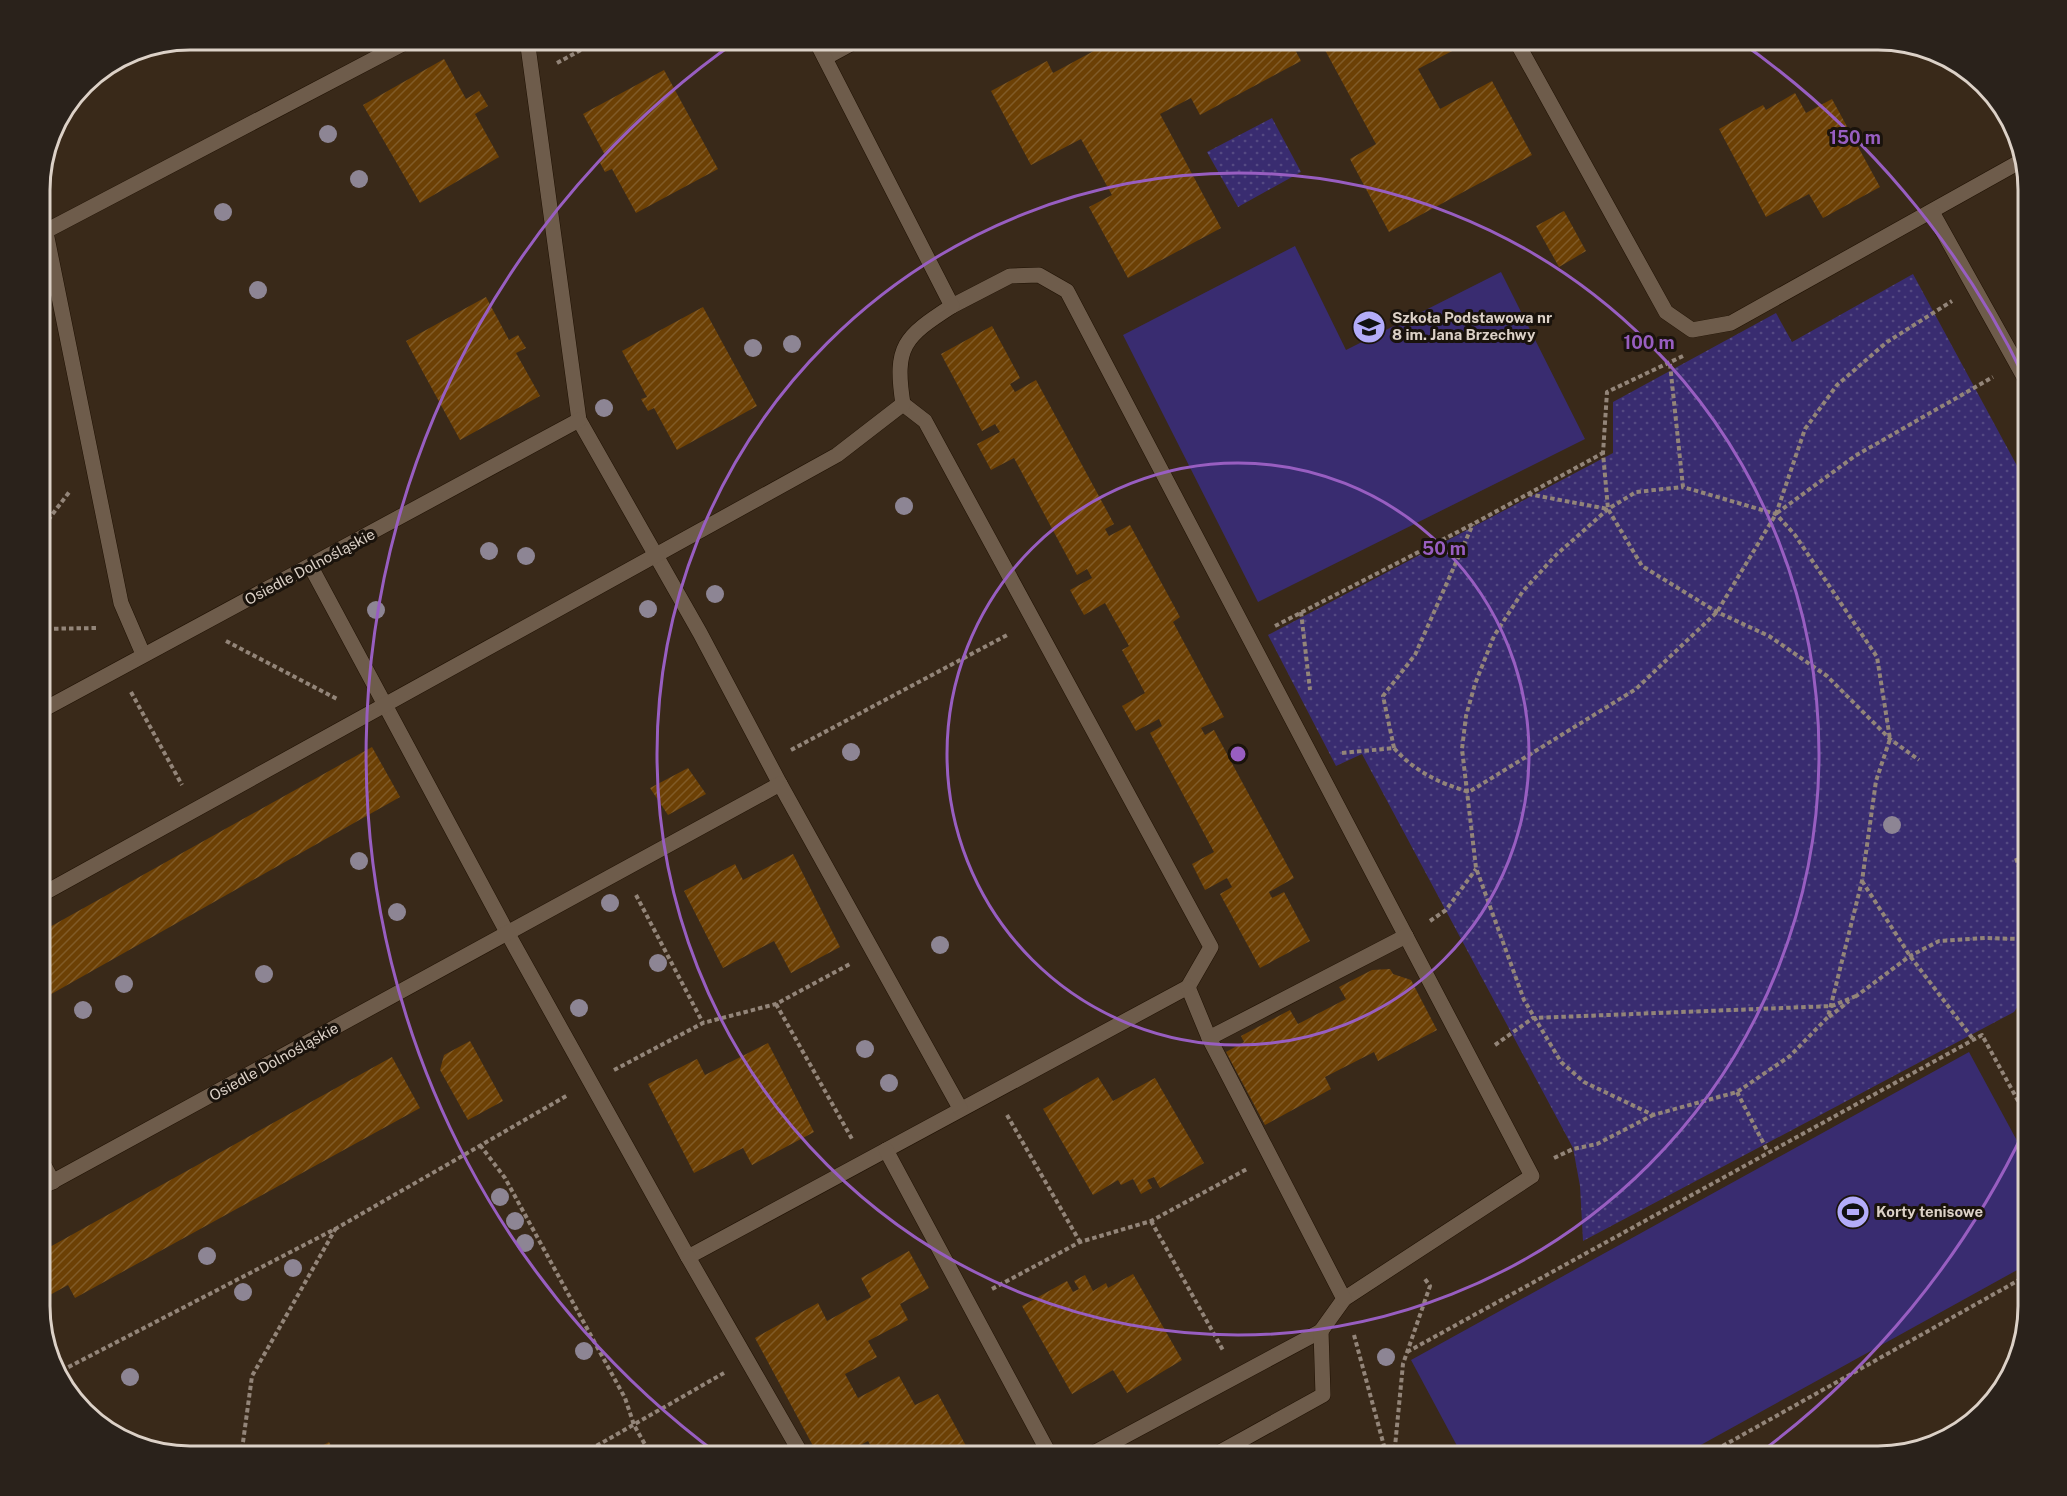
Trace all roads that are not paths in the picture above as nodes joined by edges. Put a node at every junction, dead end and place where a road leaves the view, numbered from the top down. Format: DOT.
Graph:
graph roads {
  1 [pos="391,50"];
  2 [pos="529,50"];
  3 [pos="820,50"];
  4 [pos="840,50"];
  5 [pos="1521,50"];
  6 [pos="825,58"];
  7 [pos="2015,164"];
  8 [pos="1932,212"];
  9 [pos="50,229"];
  10 [pos="50,261"];
  11 [pos="952,306"];
  12 [pos="2018,366"];
  13 [pos="903,404"];
  14 [pos="579,420"];
  15 [pos="656,554"];
  16 [pos="311,567"];
  17 [pos="143,654"];
  18 [pos="384,705"];
  19 [pos="50,706"];
  20 [pos="780,784"];
  21 [pos="50,890"];
  22 [pos="508,934"];
  23 [pos="1406,936"];
  24 [pos="1188,987"];
  25 [pos="1209,1038"];
  26 [pos="960,1108"];
  27 [pos="885,1150"];
  28 [pos="50,1184"];
  29 [pos="688,1257"];
  30 [pos="1344,1299"];
  31 [pos="1321,1331"];
  32 [pos="796,1446"];
  33 [pos="1045,1446"];
  34 [pos="1107,1446"];
  35 [pos="1231,1446"];
  1 -- 9 [label="street"];
  2 -- 14 [label="street"];
  3 -- 6 [label="street"];
  4 -- 6 [label="street"];
  5 -- 8 [label="street"];
  6 -- 11 [label="street"];
  7 -- 8 [label="street"];
  8 -- 12 [label="street"];
  10 -- 17 [label="street"];
  11 -- 13 [label="street"];
  11 -- 23 [label="street"];
  13 -- 15 [label="street"];
  13 -- 24 [label="street"];
  14 -- 15 [label="street"];
  14 -- 16 [label="street, Osiedle Dolnośląskie"];
  15 -- 18 [label="street"];
  15 -- 20 [label="street"];
  16 -- 17 [label="street, Osiedle Dolnośląskie"];
  16 -- 18 [label="street"];
  17 -- 19 [label="street, Osiedle Dolnośląskie"];
  18 -- 21 [label="street"];
  18 -- 22 [label="street"];
  20 -- 22 [label="street, Osiedle Dolnośląskie"];
  20 -- 26 [label="street"];
  22 -- 28 [label="street, Osiedle Dolnośląskie"];
  22 -- 29 [label="street"];
  23 -- 25 [label="street"];
  23 -- 30 [label="street"];
  24 -- 25 [label="street"];
  24 -- 26 [label="street"];
  25 -- 30 [label="street"];
  26 -- 27 [label="street"];
  27 -- 29 [label="street"];
  27 -- 33 [label="street"];
  29 -- 32 [label="street"];
  30 -- 31 [label="street"];
  31 -- 34 [label="street"];
  31 -- 35 [label="street"];
}
